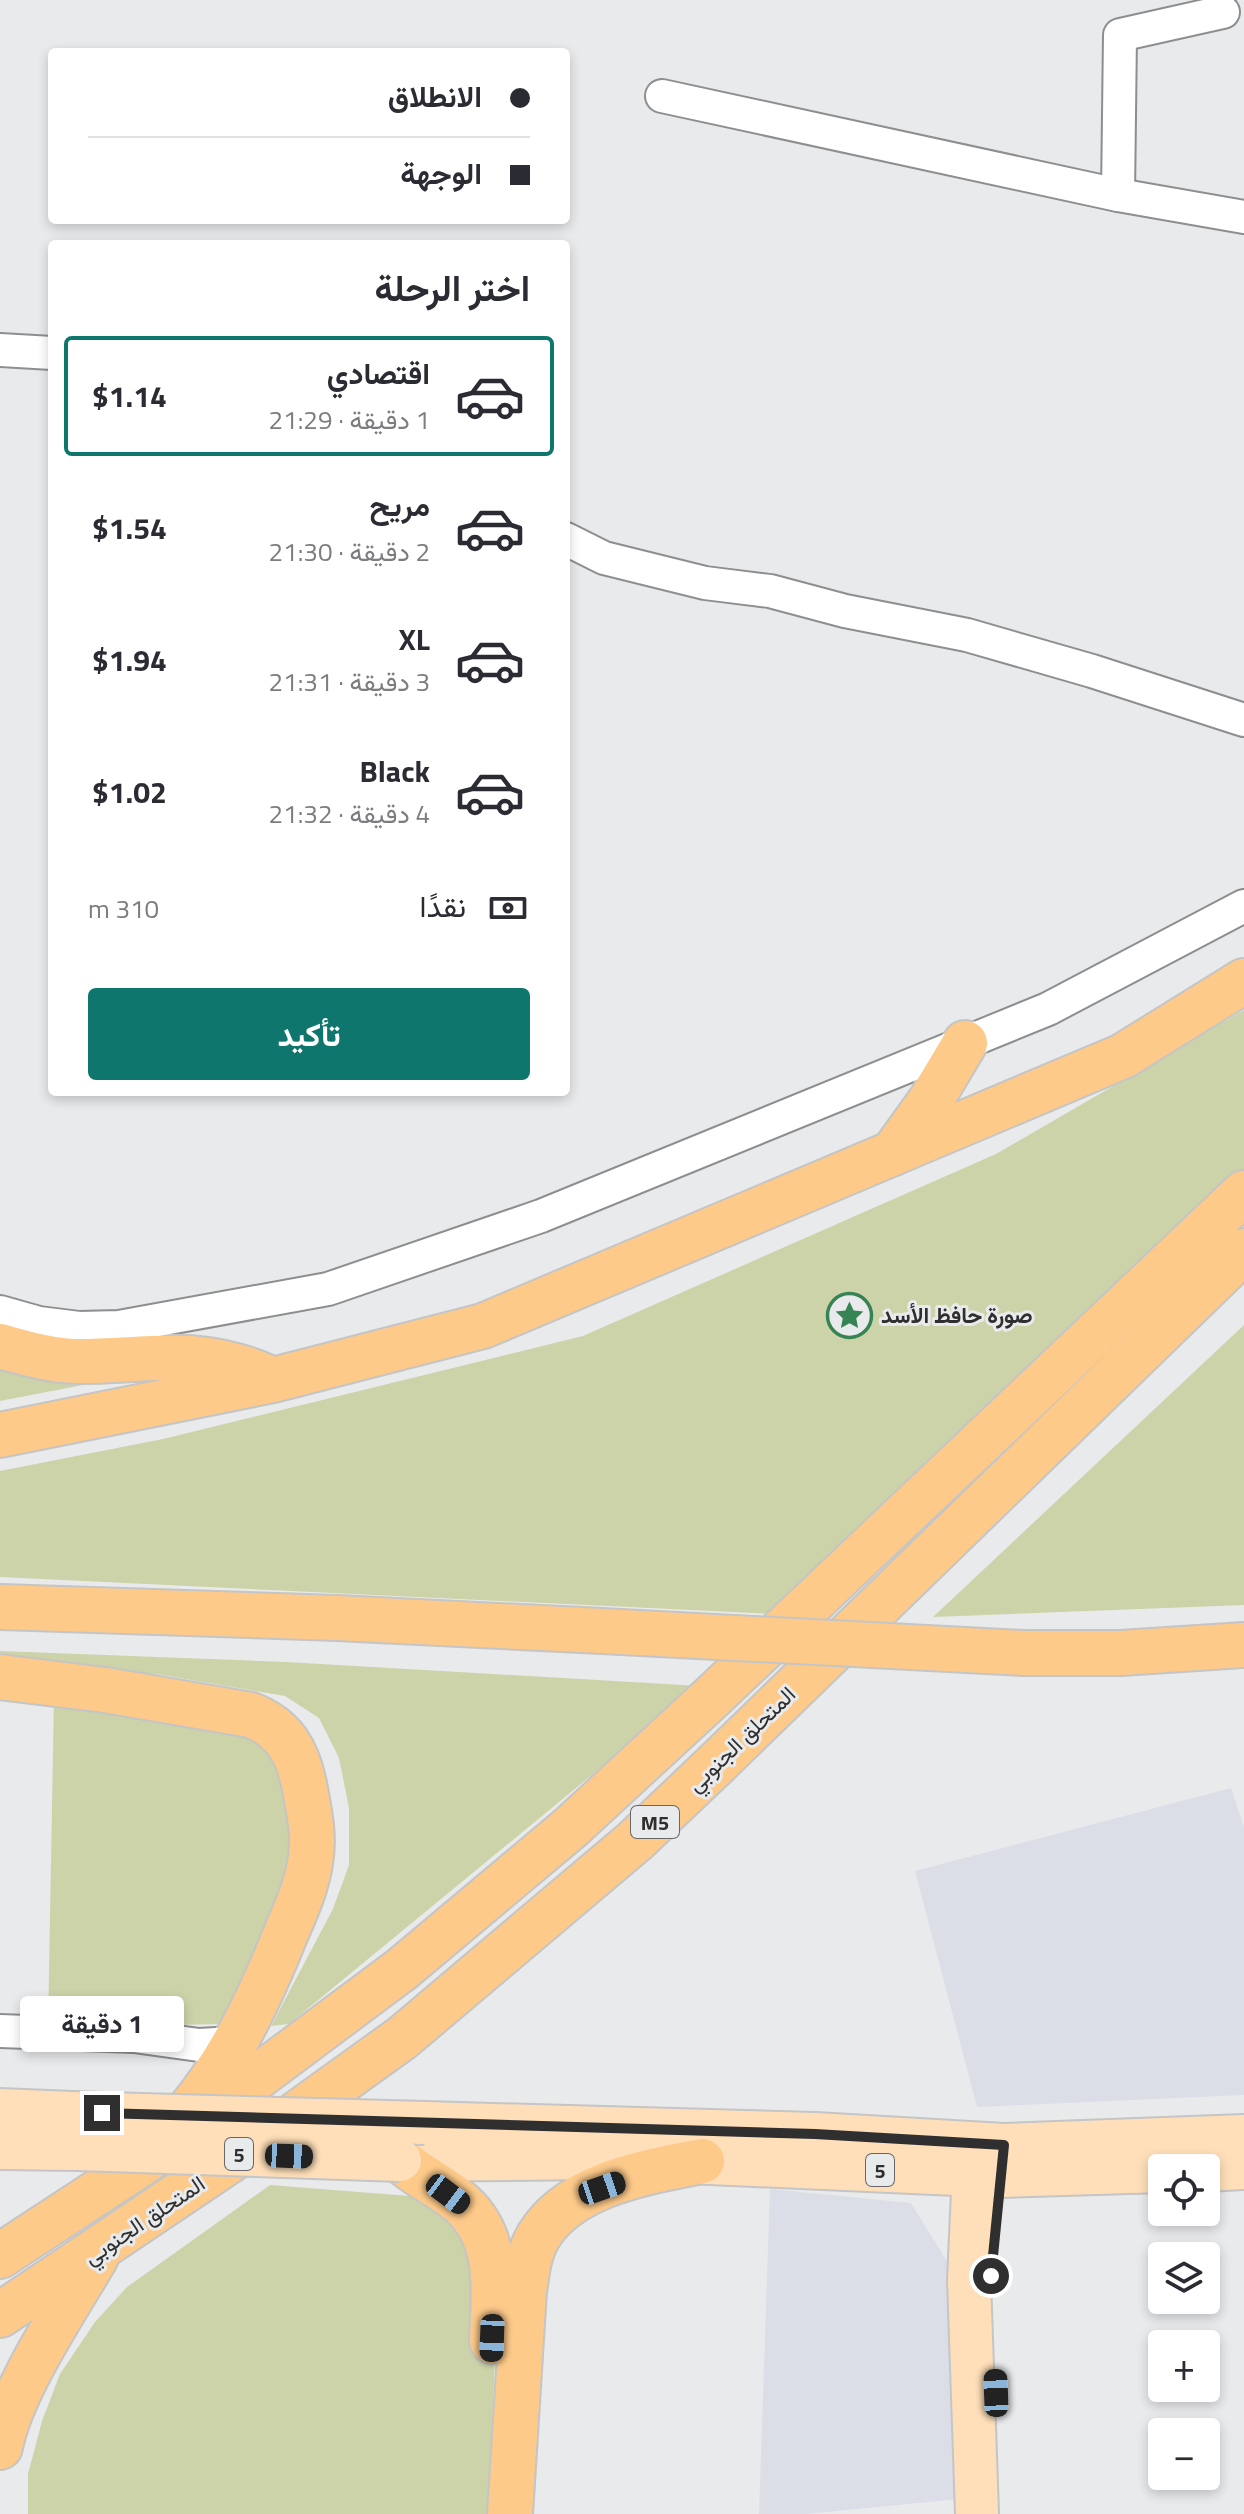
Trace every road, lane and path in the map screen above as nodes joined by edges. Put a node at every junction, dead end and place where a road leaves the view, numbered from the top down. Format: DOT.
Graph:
graph roads {
  1 [pos="1223,12"];
  2 [pos="662,96"];
  3 [pos="1118,195"];
  4 [pos="1244,217"];
  5 [pos="0,350"];
  6 [pos="48,353"];
  7 [pos="570,541"];
  8 [pos="1244,720"];
  9 [pos="1244,906"];
  10 [pos="1244,981"];
  11 [pos="965,1043"];
  12 [pos="893,1153"];
  13 [pos="1244,1193"];
  14 [pos="1244,1251"];
  15 [pos="0,1312"];
  16 [pos="0,1346"];
  17 [pos="273,1380"];
  18 [pos="0,1435"];
  19 [pos="0,1607"];
  20 [pos="1244,1645"];
  21 [pos="0,1677"];
  22 [pos="0,2031"];
  23 [pos="234,2043"];
  24 [pos="0,2110"];
  25 [pos="75,2131"];
  26 [pos="1244,2136"];
  27 [pos="599,2143"];
  28 [pos="0,2148"];
  29 [pos="1210,2154"];
  30 [pos="1148,2159"];
  31 [pos="400,2160"];
  32 [pos="988,2160"];
  33 [pos="145,2161"];
  34 [pos="702,2161"];
  35 [pos="1220,2163"];
  36 [pos="1244,2168"];
  37 [pos="1148,2170"];
  38 [pos="100,2250"];
  39 [pos="0,2256"];
  40 [pos="0,2315"];
  41 [pos="0,2447"];
  42 [pos="484,2514"];
  43 [pos="510,2514"];
  44 [pos="977,2514"];
  45 [pos="1001,2514"];
  1 -- 3 [label="street"];
  2 -- 3 [label="street"];
  3 -- 4 [label="street"];
  5 -- 6 [label="street"];
  7 -- 8 [label="street"];
  9 -- 11 [label="street"];
  10 -- 12 [label="highway"];
  11 -- 12 [label="highway"];
  11 -- 15 [label="street"];
  12 -- 17 [label="highway"];
  13 -- 33 [label="highway, M5"];
  14 -- 38 [label="highway, المتحلق الجنوبي / M5"];
  16 -- 17 [label="highway"];
  17 -- 18 [label="highway"];
  19 -- 20 [label="highway, bridge"];
  21 -- 23 [label="highway"];
  22 -- 23 [label="street"];
  23 -- 33 [label="highway"];
  24 -- 25 [label="main road, 5"];
  25 -- 27 [label="main road, 5, bridge"];
  25 -- 28 [label="main road, 5"];
  25 -- 31 [label="main road, 5, bridge"];
  26 -- 29 [label="main road, 5"];
  27 -- 31 [label="main road, 5"];
  27 -- 32 [label="main road, 5"];
  27 -- 34 [label="main road, 5"];
  30 -- 32 [label="main road, 5"];
  31 -- 42 [label="highway"];
  32 -- 34 [label="main road, 5"];
  32 -- 37 [label="main road, 5"];
  32 -- 44 [label="main road"];
  32 -- 45 [label="main road"];
  33 -- 39 [label="highway, M5"];
  34 -- 43 [label="highway"];
  35 -- 36 [label="main road, 5"];
  38 -- 40 [label="highway, المتحلق الجنوبي / M5"];
  38 -- 41 [label="highway"];
}
